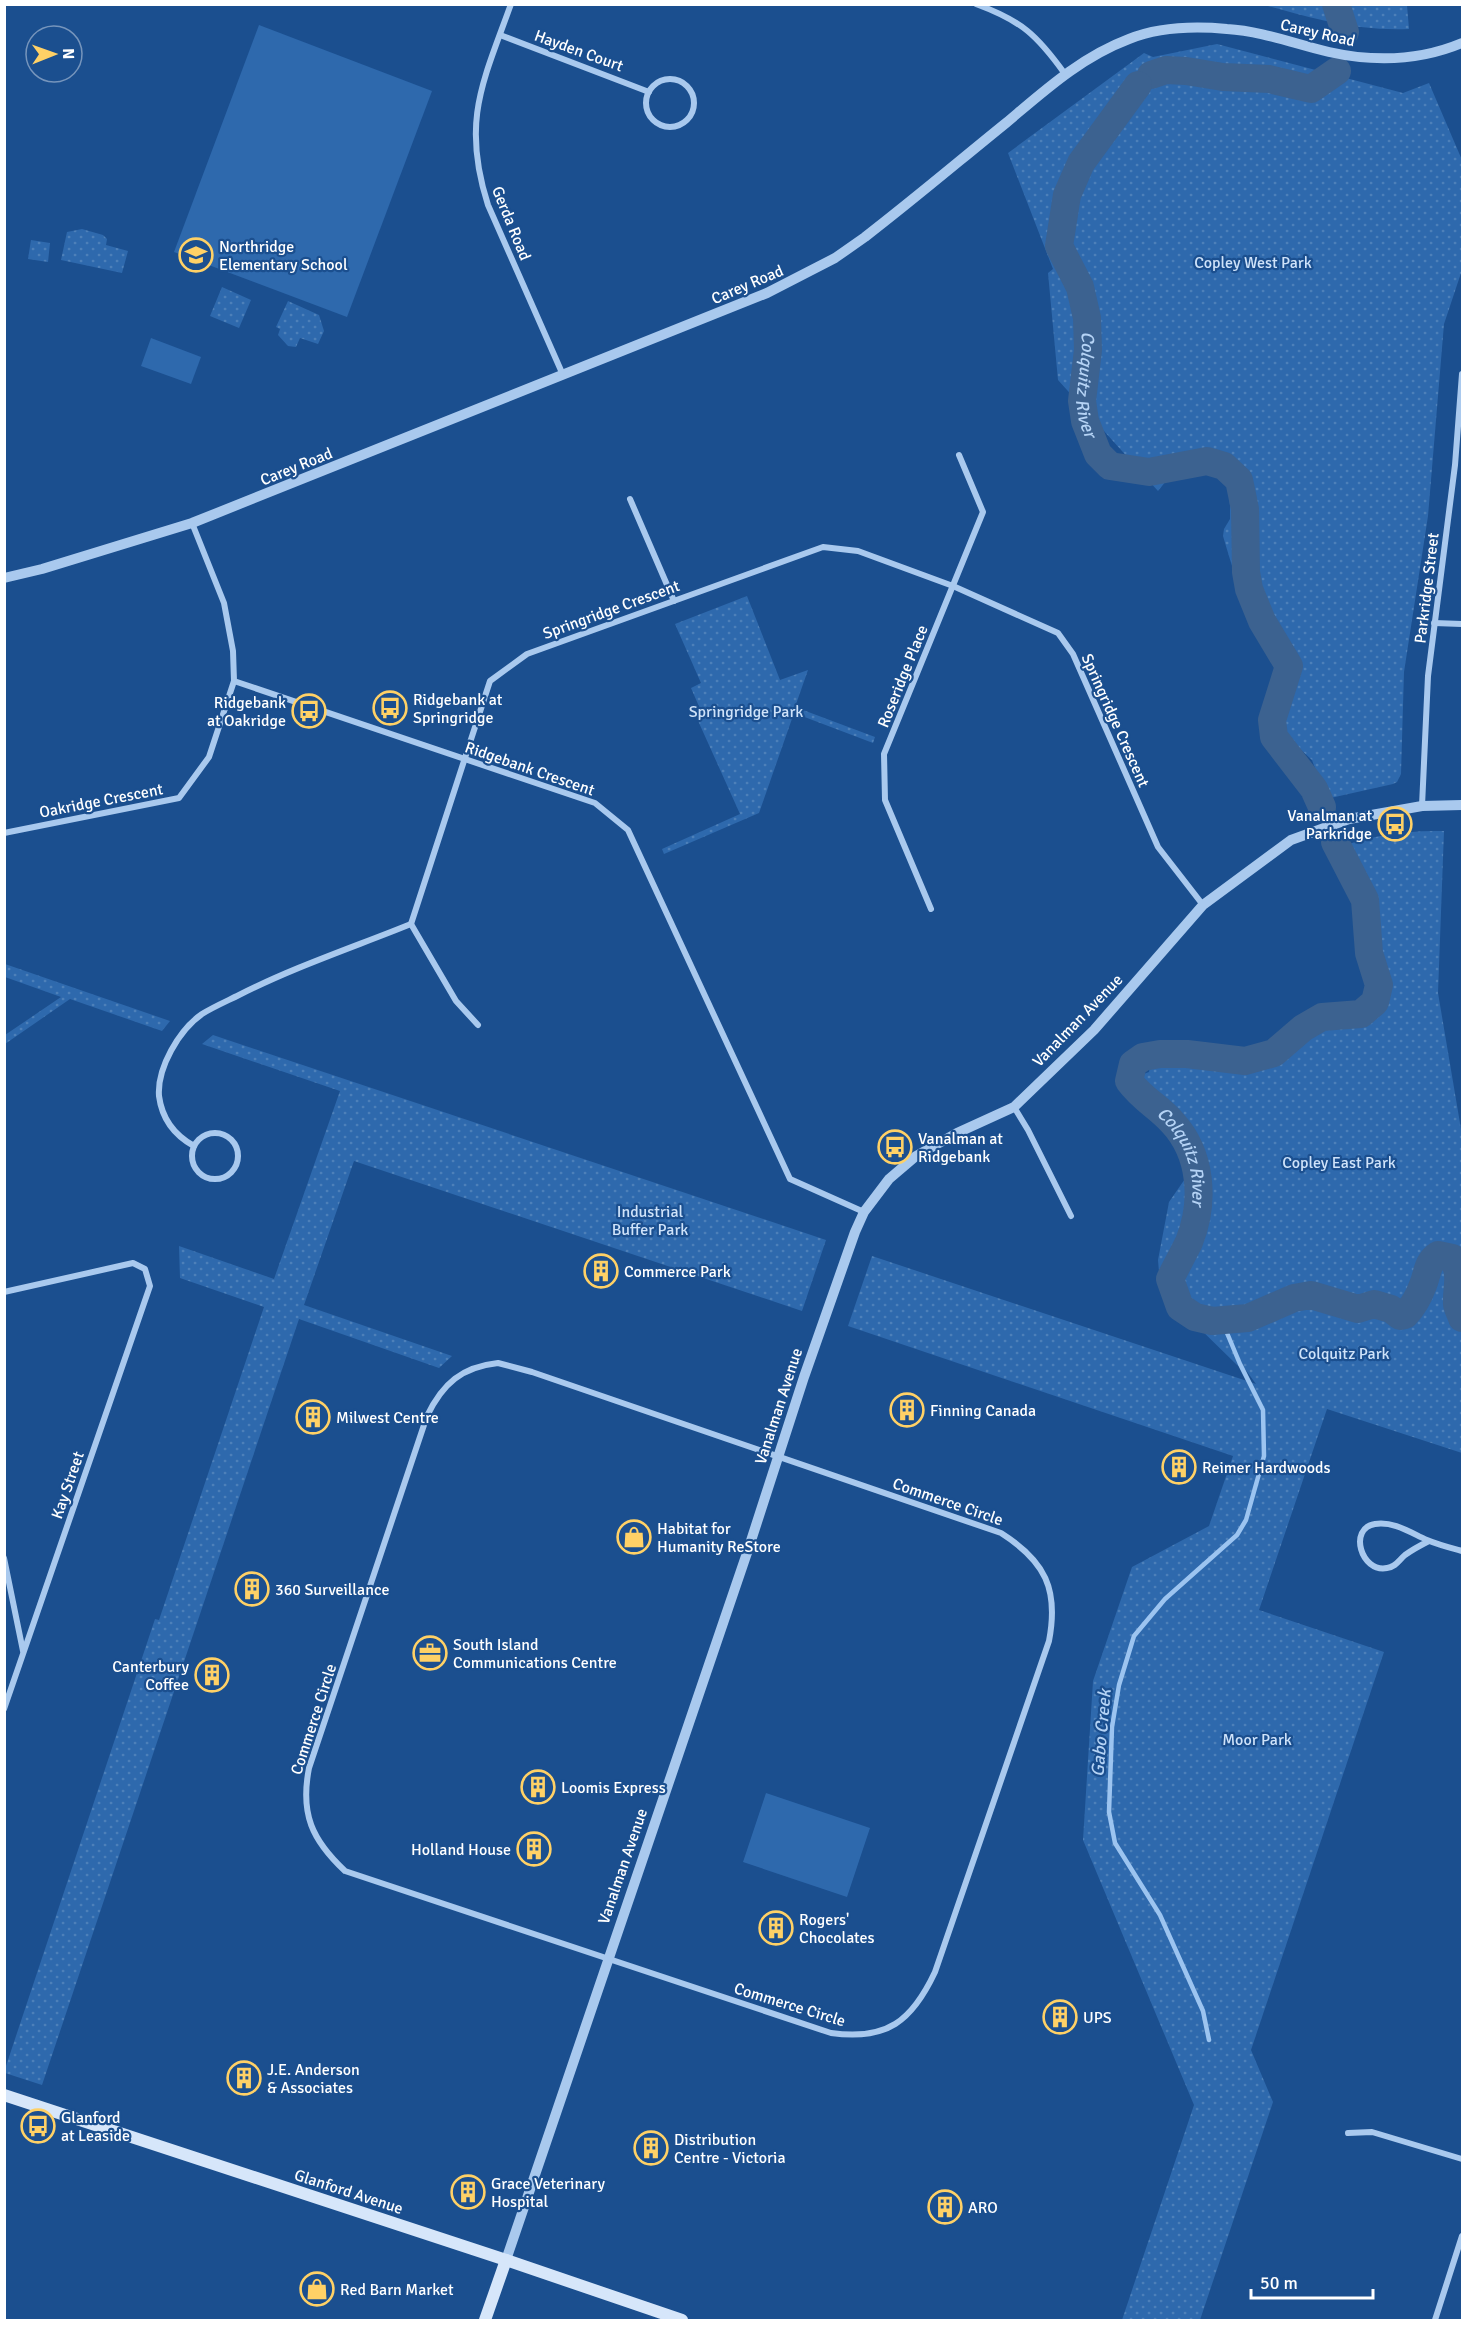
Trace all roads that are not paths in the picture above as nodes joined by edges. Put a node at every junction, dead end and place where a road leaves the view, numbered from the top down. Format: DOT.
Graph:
graph roads {
  1 [pos="511,4"];
  2 [pos="976,4"];
  3 [pos="500,35"];
  4 [pos="1462,43"];
  5 [pos="1065,74"];
  6 [pos="649,92"];
  7 [pos="1462,374"];
  8 [pos="563,376"];
  9 [pos="959,455"];
  10 [pos="630,499"];
  11 [pos="192,523"];
  12 [pos="4,578"];
  13 [pos="953,586"];
  14 [pos="674,601"];
  15 [pos="1434,623"];
  16 [pos="1462,624"];
  17 [pos="234,681"];
  18 [pos="465,759"];
  19 [pos="1462,805"];
  20 [pos="1422,806"];
  21 [pos="4,832"];
  22 [pos="1203,905"];
  23 [pos="931,909"];
  24 [pos="411,924"];
  25 [pos="478,1025"];
  26 [pos="1014,1107"];
  27 [pos="194,1146"];
  28 [pos="864,1212"];
  29 [pos="1071,1216"];
  30 [pos="4,1292"];
  31 [pos="779,1457"];
  32 [pos="1429,1541"];
  33 [pos="1462,1551"];
  34 [pos="4,1558"];
  35 [pos="23,1652"];
  36 [pos="4,1709"];
  37 [pos="608,1959"];
  38 [pos="4,2095"];
  39 [pos="1348,2133"];
  40 [pos="1462,2159"];
  41 [pos="1462,2236"];
  42 [pos="506,2260"];
  43 [pos="485,2320"];
  44 [pos="682,2320"];
  45 [pos="1435,2320"];
  1 -- 3 [label="street, Gerda Road"];
  2 -- 5 [label="street"];
  3 -- 6 [label="street, Hayden Court"];
  3 -- 8 [label="street, Gerda Road"];
  4 -- 5 [label="street, Carey Road"];
  5 -- 8 [label="street, Carey Road"];
  6 -- 6 [label="street"];
  7 -- 15 [label="street, Parkridge Street"];
  8 -- 11 [label="street, Carey Road"];
  9 -- 13 [label="street, Roseridge Place"];
  10 -- 14 [label="street"];
  11 -- 12 [label="street, Carey Road"];
  11 -- 17 [label="street"];
  13 -- 14 [label="street, Springridge Crescent"];
  13 -- 22 [label="street, Springridge Crescent"];
  13 -- 23 [label="street, Roseridge Place"];
  14 -- 18 [label="street, Springridge Crescent"];
  15 -- 16 [label="street"];
  15 -- 20 [label="street, Parkridge Street"];
  17 -- 18 [label="street, Ridgebank Crescent"];
  17 -- 21 [label="street, Oakridge Crescent"];
  18 -- 24 [label="street, Springridge Crescent"];
  18 -- 28 [label="street, Ridgebank Crescent"];
  19 -- 20 [label="street, Vanalman Avenue"];
  20 -- 22 [label="street, Vanalman Avenue"];
  22 -- 26 [label="street, Vanalman Avenue"];
  24 -- 25 [label="street"];
  24 -- 27 [label="street"];
  26 -- 28 [label="street, Vanalman Avenue"];
  26 -- 29 [label="street"];
  27 -- 27 [label="street"];
  28 -- 31 [label="street, Vanalman Avenue"];
  30 -- 35 [label="street, Kay Street"];
  31 -- 37 [label="street, Vanalman Avenue"];
  31 -- 37 [label="street, Commerce Circle"];
  31 -- 37 [label="street, Commerce Circle"];
  32 -- 32 [label="street"];
  32 -- 33 [label="street"];
  34 -- 35 [label="street"];
  35 -- 36 [label="street, Kay Street"];
  37 -- 42 [label="street, Vanalman Avenue"];
  38 -- 42 [label="main road, Glanford Avenue"];
  39 -- 40 [label="street"];
  41 -- 45 [label="street"];
  42 -- 43 [label="main road, Vanalman Avenue"];
  42 -- 44 [label="main road, Glanford Avenue"];
}
